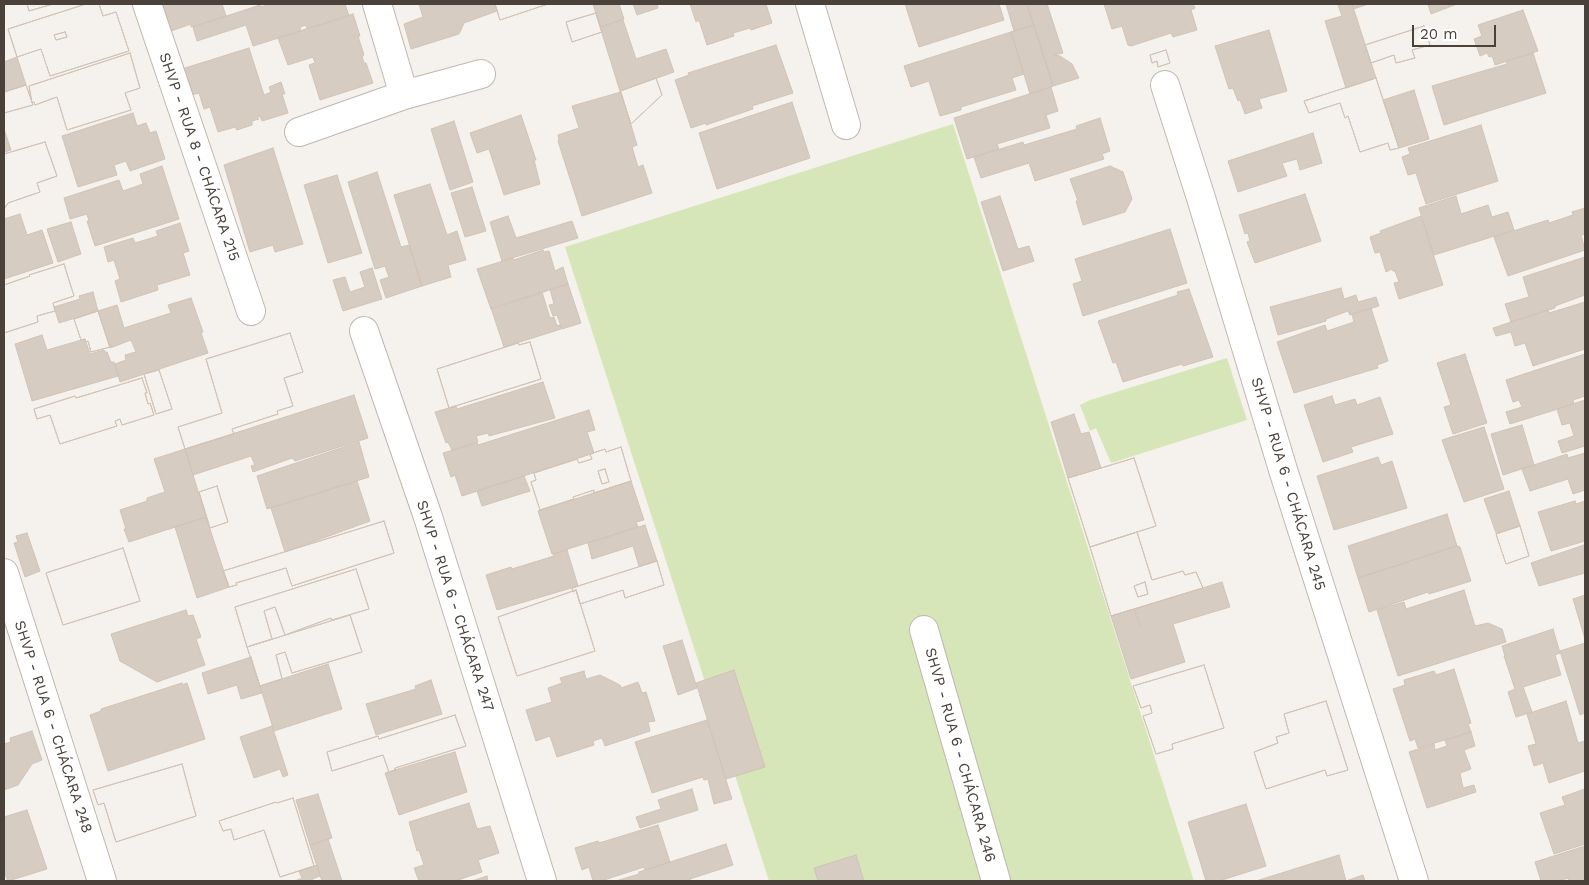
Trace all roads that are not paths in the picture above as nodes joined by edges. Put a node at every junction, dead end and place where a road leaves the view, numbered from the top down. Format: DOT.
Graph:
graph roads {
  1 [pos="147,4"];
  2 [pos="377,4"];
  3 [pos="810,4"];
  4 [pos="481,74"];
  5 [pos="1165,85"];
  6 [pos="404,95"];
  7 [pos="846,126"];
  8 [pos="299,132"];
  9 [pos="251,311"];
  10 [pos="364,331"];
  11 [pos="4,573"];
  12 [pos="924,630"];
  13 [pos="102,881"];
  14 [pos="542,881"];
  15 [pos="996,881"];
  16 [pos="1414,881"];
  1 -- 9 [label="street, SHVP - RUA 8 - CHÁCARA 215"];
  2 -- 6 [label="street"];
  3 -- 7 [label="street"];
  4 -- 6 [label="street"];
  5 -- 16 [label="street, SHVP - RUA 6 - CHÁCARA 245"];
  6 -- 8 [label="street"];
  10 -- 14 [label="street, SHVP - RUA 6 - CHÁCARA 247"];
  11 -- 13 [label="street, SHVP - RUA 6 - CHÁCARA 248"];
  12 -- 15 [label="street, SHVP - RUA 6 - CHÁCARA 246"];
}
